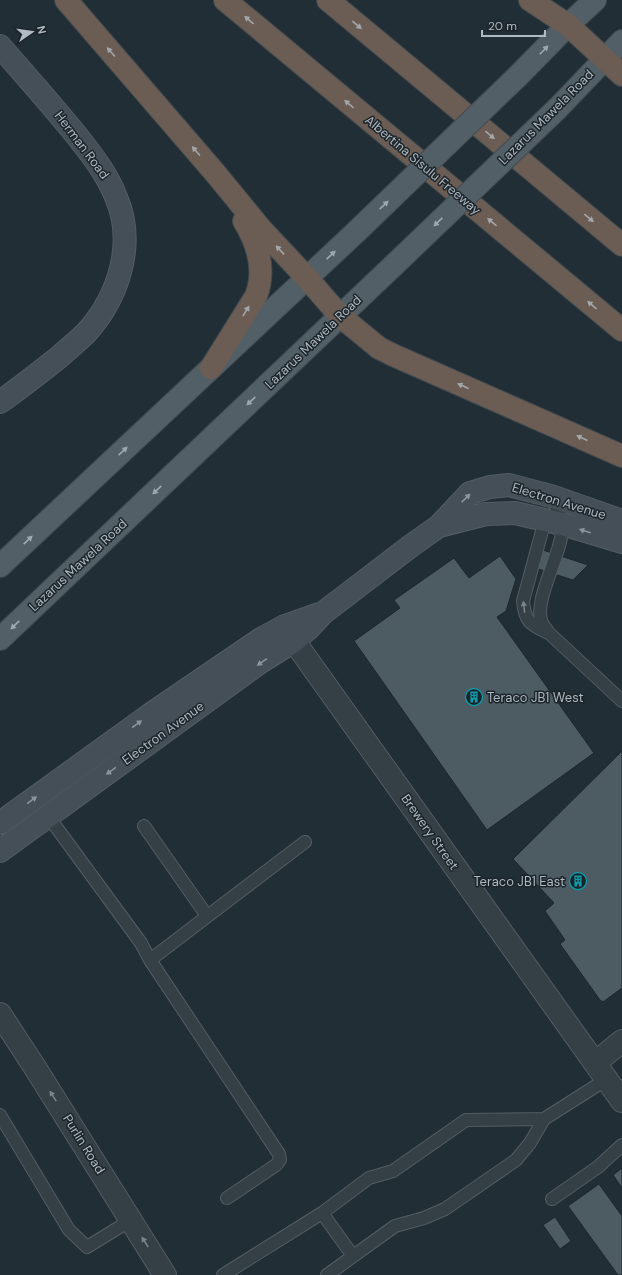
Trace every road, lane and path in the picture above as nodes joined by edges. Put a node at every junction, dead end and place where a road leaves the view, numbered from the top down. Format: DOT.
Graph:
graph roads {
  1 [pos="66,0"];
  2 [pos="225,0"];
  3 [pos="328,0"];
  4 [pos="530,0"];
  5 [pos="595,0"];
  6 [pos="568,25"];
  7 [pos="622,41"];
  8 [pos="0,46"];
  9 [pos="605,59"];
  10 [pos="622,75"];
  11 [pos="216,174"];
  12 [pos="622,245"];
  13 [pos="307,278"];
  14 [pos="340,316"];
  15 [pos="622,330"];
  16 [pos="211,368"];
  17 [pos="0,402"];
  18 [pos="622,456"];
  19 [pos="551,496"];
  20 [pos="622,521"];
  21 [pos="553,522"];
  22 [pos="439,526"];
  23 [pos="622,542"];
  24 [pos="0,566"];
  25 [pos="290,633"];
  26 [pos="549,633"];
  27 [pos="0,639"];
  28 [pos="622,701"];
  29 [pos="48,816"];
  30 [pos="0,823"];
  31 [pos="144,826"];
  32 [pos="305,842"];
  33 [pos="0,851"];
  34 [pos="206,916"];
  35 [pos="150,960"];
  36 [pos="0,1014"];
  37 [pos="622,1041"];
  38 [pos="601,1071"];
  39 [pos="622,1101"];
  40 [pos="0,1115"];
  41 [pos="544,1119"];
  42 [pos="622,1145"];
  43 [pos="227,1198"];
  44 [pos="552,1199"];
  45 [pos="322,1213"];
  46 [pos="131,1220"];
  47 [pos="354,1256"];
  48 [pos="165,1275"];
  49 [pos="223,1275"];
  50 [pos="327,1275"];
  11 -- 1 [label="highway, one-way"];
  15 -- 2 [label="highway, Albertina Sisulu Freeway, one-way"];
  3 -- 12 [label="highway, one-way"];
  4 -- 6 [label="highway"];
  5 -- 6 [label="main road"];
  6 -- 9 [label="highway"];
  13 -- 6 [label="main road, one-way, bridge"];
  7 -- 9 [label="main road, Lazarus Mawela Road"];
  8 -- 17 [label="main road, Herman Road"];
  9 -- 10 [label="highway"];
  9 -- 14 [label="main road, Lazarus Mawela Road, one-way, bridge"];
  13 -- 11 [label="highway, one-way"];
  16 -- 11 [label="highway, one-way"];
  13 -- 14 [label="highway"];
  13 -- 16 [label="main road"];
  18 -- 14 [label="highway, one-way"];
  14 -- 27 [label="main road, Lazarus Mawela Road, one-way"];
  24 -- 16 [label="main road, one-way"];
  19 -- 20 [label="main road, Electron Avenue"];
  19 -- 21 [label="lane"];
  22 -- 19 [label="main road, Electron Avenue, one-way"];
  21 -- 22 [label="main road"];
  23 -- 21 [label="main road, one-way"];
  21 -- 26 [label="lane"];
  26 -- 21 [label="lane, one-way"];
  22 -- 25 [label="main road, Electron Avenue"];
  25 -- 29 [label="main road, Electron Avenue, one-way"];
  30 -- 25 [label="main road, Electron Avenue, one-way"];
  25 -- 38 [label="street, Brewery Street"];
  26 -- 28 [label="lane"];
  29 -- 33 [label="main road, Electron Avenue"];
  29 -- 35 [label="lane"];
  31 -- 34 [label="lane"];
  32 -- 34 [label="lane"];
  34 -- 35 [label="lane"];
  35 -- 43 [label="lane"];
  46 -- 36 [label="street, Purlin Road, one-way"];
  37 -- 38 [label="street"];
  38 -- 39 [label="street, Brewery Street"];
  38 -- 41 [label="lane"];
  40 -- 46 [label="lane"];
  41 -- 45 [label="lane"];
  41 -- 47 [label="lane"];
  42 -- 44 [label="lane"];
  45 -- 47 [label="lane"];
  45 -- 49 [label="lane"];
  48 -- 46 [label="street, Purlin Road, one-way"];
  47 -- 50 [label="lane"];
}
